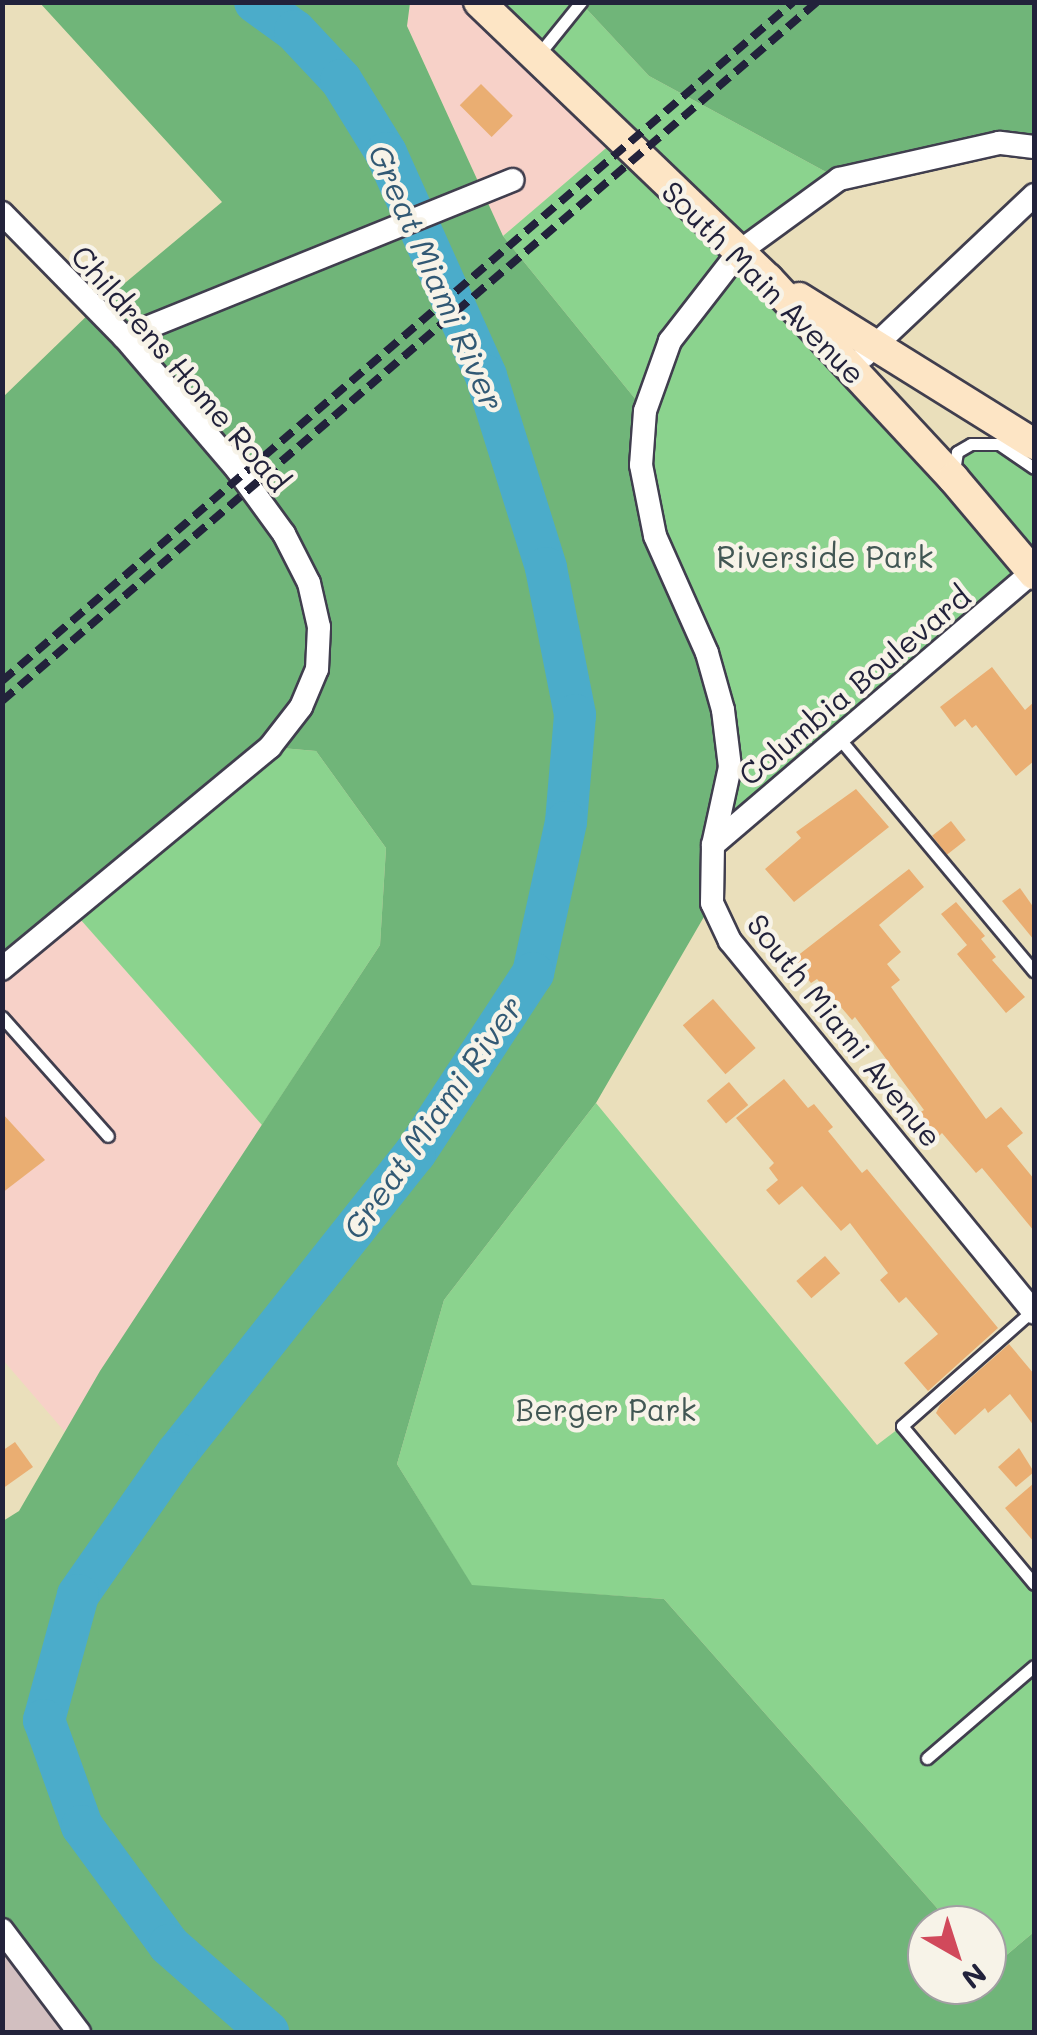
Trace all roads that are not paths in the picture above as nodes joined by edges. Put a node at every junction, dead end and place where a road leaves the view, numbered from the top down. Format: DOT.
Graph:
graph roads {
  1 [pos="479,2"];
  2 [pos="581,2"];
  3 [pos="537,58"];
  4 [pos="1034,147"];
  5 [pos="513,180"];
  6 [pos="1026,208"];
  7 [pos="2,213"];
  8 [pos="739,252"];
  9 [pos="768,279"];
  10 [pos="124,336"];
  11 [pos="877,344"];
  12 [pos="851,369"];
  13 [pos="1034,444"];
  14 [pos="1034,468"];
  15 [pos="953,478"];
  16 [pos="1034,573"];
  17 [pos="838,737"];
  18 [pos="713,844"];
  19 [pos="2,969"];
  20 [pos="1034,971"];
  21 [pos="2,1017"];
  22 [pos="108,1136"];
  23 [pos="1034,1311"];
  24 [pos="1034,1584"];
  25 [pos="1034,1666"];
  26 [pos="927,1758"];
  27 [pos="2,1930"];
  28 [pos="78,2032"];
  1 -- 3 [label="main road, South Main Avenue"];
  2 -- 3 [label="lane"];
  3 -- 8 [label="main road, South Main Avenue"];
  4 -- 8 [label="street, South Miami Avenue"];
  5 -- 10 [label="street"];
  6 -- 11 [label="street"];
  7 -- 10 [label="street, Childrens Home Road"];
  8 -- 9 [label="main road, South Main Avenue"];
  8 -- 18 [label="street, South Miami Avenue"];
  9 -- 11 [label="main road"];
  9 -- 12 [label="main road, South Main Avenue"];
  10 -- 19 [label="street, Childrens Home Road"];
  11 -- 12 [label="street"];
  11 -- 13 [label="main road"];
  12 -- 15 [label="main road, South Main Avenue"];
  14 -- 15 [label="lane"];
  15 -- 16 [label="main road, South Main Avenue"];
  16 -- 17 [label="street, Columbia Boulevard"];
  17 -- 18 [label="street, Columbia Boulevard"];
  17 -- 20 [label="lane"];
  18 -- 23 [label="street, South Miami Avenue"];
  21 -- 22 [label="lane"];
  23 -- 24 [label="lane"];
  25 -- 26 [label="lane"];
  27 -- 28 [label="street"];
}
